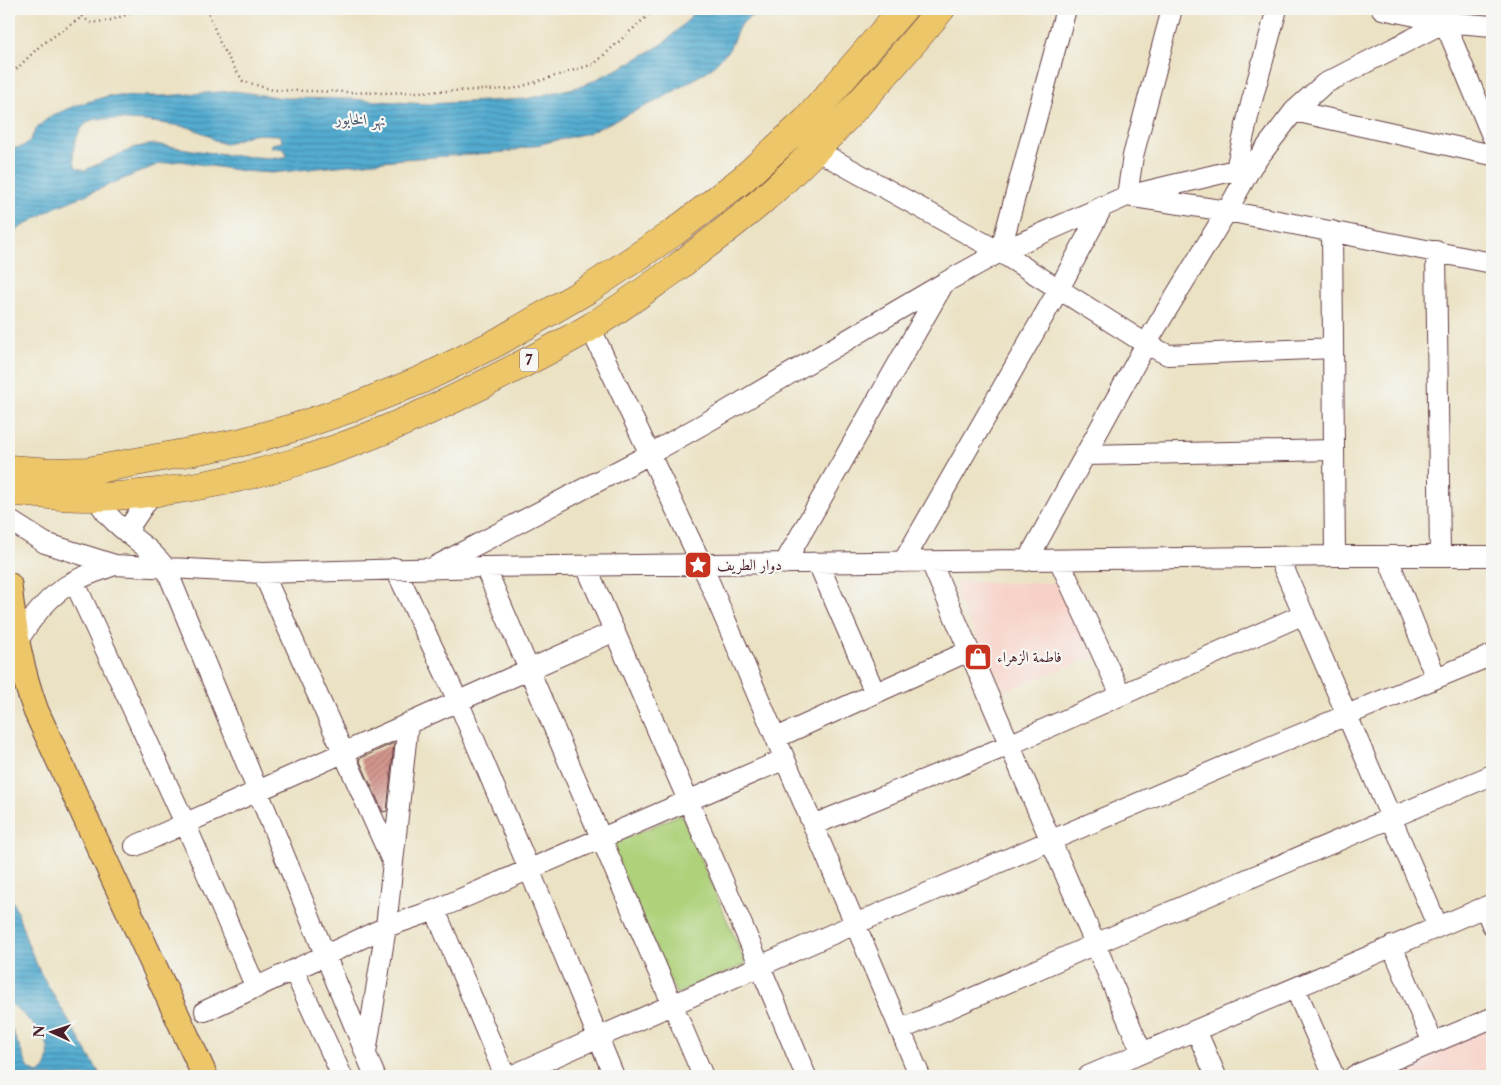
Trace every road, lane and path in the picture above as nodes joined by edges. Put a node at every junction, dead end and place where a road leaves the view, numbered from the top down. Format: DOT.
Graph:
graph roads {
  1 [pos="78,9"];
  2 [pos="143,9"];
  3 [pos="207,9"];
  4 [pos="655,9"];
  5 [pos="903,9"];
  6 [pos="941,9"];
  7 [pos="1066,9"];
  8 [pos="1172,9"];
  9 [pos="1277,9"];
  10 [pos="1382,9"];
  11 [pos="1442,15"];
  12 [pos="82,17"];
  13 [pos="1492,26"];
  14 [pos="9,76"];
  15 [pos="1294,111"];
  16 [pos="1492,136"];
  17 [pos="816,150"];
  18 [pos="1492,154"];
  19 [pos="1244,167"];
  20 [pos="1127,196"];
  21 [pos="1103,206"];
  22 [pos="1227,211"];
  23 [pos="1332,231"];
  24 [pos="1436,251"];
  25 [pos="1000,252"];
  26 [pos="1492,263"];
  27 [pos="944,283"];
  28 [pos="1059,289"];
  29 [pos="590,327"];
  30 [pos="1146,344"];
  31 [pos="1333,348"];
  32 [pos="1334,450"];
  33 [pos="650,454"];
  34 [pos="1085,455"];
  35 [pos="9,470"];
  36 [pos="88,471"];
  37 [pos="9,491"];
  38 [pos="153,492"];
  39 [pos="95,497"];
  40 [pos="9,520"];
  41 [pos="128,534"];
  42 [pos="1335,556"];
  43 [pos="1387,556"];
  44 [pos="1440,556"];
  45 [pos="1492,556"];
  46 [pos="1279,557"];
  47 [pos="1059,560"];
  48 [pos="1027,561"];
  49 [pos="903,562"];
  50 [pos="931,562"];
  51 [pos="818,563"];
  52 [pos="784,564"];
  53 [pos="115,565"];
  54 [pos="702,565"];
  55 [pos="586,566"];
  56 [pos="485,567"];
  57 [pos="166,568"];
  58 [pos="395,568"];
  59 [pos="432,568"];
  60 [pos="263,572"];
  61 [pos="74,581"];
  62 [pos="9,585"];
  63 [pos="1304,614"];
  64 [pos="614,631"];
  65 [pos="16,644"];
  66 [pos="969,651"];
  67 [pos="1492,655"];
  68 [pos="529,669"];
  69 [pos="1436,678"];
  70 [pos="875,693"];
  71 [pos="1122,695"];
  72 [pos="458,701"];
  73 [pos="1347,715"];
  74 [pos="408,723"];
  75 [pos="776,738"];
  76 [pos="1009,744"];
  77 [pos="344,752"];
  78 [pos="785,759"];
  79 [pos="1492,775"];
  80 [pos="258,790"];
  81 [pos="688,802"];
  82 [pos="1391,817"];
  83 [pos="185,823"];
  84 [pos="813,825"];
  85 [pos="601,838"];
  86 [pos="1050,841"];
  87 [pos="135,846"];
  88 [pos="393,862"];
  89 [pos="530,869"];
  90 [pos="435,910"];
  91 [pos="1490,912"];
  92 [pos="855,924"];
  93 [pos="1438,927"];
  94 [pos="386,928"];
  95 [pos="1095,944"];
  96 [pos="1392,946"];
  97 [pos="326,956"];
  98 [pos="760,966"];
  99 [pos="294,971"];
  100 [pos="256,988"];
  101 [pos="1295,988"];
  102 [pos="673,1004"];
  103 [pos="205,1011"];
  104 [pos="1492,1018"];
  105 [pos="900,1030"];
  106 [pos="1196,1030"];
  107 [pos="599,1038"];
  108 [pos="1433,1043"];
  109 [pos="366,1053"];
  110 [pos="1142,1053"];
  111 [pos="206,1076"];
  112 [pos="342,1076"];
  113 [pos="375,1076"];
  114 [pos="505,1076"];
  115 [pos="511,1076"];
  116 [pos="614,1076"];
  117 [pos="704,1076"];
  118 [pos="806,1076"];
  119 [pos="920,1076"];
  120 [pos="1088,1076"];
  121 [pos="1216,1076"];
  122 [pos="1334,1076"];
  123 [pos="1354,1076"];
  1 -- 12 [label="path"];
  2 -- 12 [label="path"];
  3 -- 4 [label="path"];
  5 -- 36 [label="highway, 7"];
  6 -- 17 [label="highway, 7"];
  7 -- 25 [label="street"];
  8 -- 20 [label="street"];
  9 -- 19 [label="street"];
  10 -- 11 [label="street"];
  11 -- 13 [label="street"];
  11 -- 15 [label="street"];
  11 -- 16 [label="street"];
  12 -- 14 [label="path"];
  15 -- 18 [label="street"];
  15 -- 19 [label="street"];
  17 -- 25 [label="street"];
  17 -- 29 [label="highway, 7"];
  19 -- 20 [label="street"];
  19 -- 22 [label="street"];
  20 -- 21 [label="street"];
  20 -- 22 [label="street"];
  21 -- 25 [label="street"];
  21 -- 28 [label="street"];
  22 -- 23 [label="street"];
  22 -- 30 [label="street"];
  23 -- 24 [label="street"];
  23 -- 31 [label="street"];
  24 -- 26 [label="street"];
  24 -- 44 [label="street"];
  25 -- 27 [label="street"];
  25 -- 28 [label="street"];
  27 -- 33 [label="street"];
  27 -- 52 [label="street"];
  28 -- 30 [label="street"];
  28 -- 49 [label="street"];
  29 -- 33 [label="street"];
  29 -- 38 [label="highway, 7"];
  30 -- 31 [label="street"];
  30 -- 34 [label="street"];
  31 -- 32 [label="street"];
  32 -- 34 [label="street"];
  32 -- 42 [label="street"];
  33 -- 54 [label="street"];
  33 -- 59 [label="street"];
  34 -- 48 [label="street"];
  35 -- 36 [label="highway, 7"];
  36 -- 39 [label="street"];
  37 -- 39 [label="highway, 7"];
  38 -- 39 [label="highway, 7"];
  38 -- 41 [label="street"];
  39 -- 41 [label="street"];
  40 -- 53 [label="street"];
  41 -- 57 [label="street"];
  42 -- 43 [label="street"];
  42 -- 46 [label="street"];
  43 -- 44 [label="street"];
  43 -- 69 [label="street"];
  44 -- 45 [label="street"];
  46 -- 47 [label="street"];
  46 -- 63 [label="street"];
  47 -- 48 [label="street"];
  47 -- 71 [label="street"];
  48 -- 50 [label="street"];
  49 -- 50 [label="street"];
  49 -- 51 [label="street"];
  50 -- 66 [label="street"];
  51 -- 52 [label="street"];
  51 -- 70 [label="street"];
  52 -- 54 [label="street"];
  53 -- 57 [label="street"];
  53 -- 61 [label="street"];
  54 -- 55 [label="street"];
  54 -- 75 [label="street"];
  55 -- 56 [label="street"];
  55 -- 64 [label="street"];
  56 -- 59 [label="street"];
  56 -- 68 [label="street"];
  57 -- 60 [label="street"];
  57 -- 80 [label="street"];
  58 -- 59 [label="street"];
  58 -- 60 [label="street"];
  58 -- 72 [label="street"];
  60 -- 77 [label="street"];
  61 -- 65 [label="street"];
  61 -- 83 [label="street"];
  62 -- 65 [label="main road"];
  63 -- 71 [label="street"];
  63 -- 73 [label="street"];
  64 -- 68 [label="street"];
  64 -- 81 [label="street"];
  65 -- 111 [label="main road"];
  66 -- 70 [label="street"];
  66 -- 76 [label="street"];
  67 -- 69 [label="street"];
  68 -- 72 [label="street"];
  68 -- 85 [label="street"];
  69 -- 73 [label="street"];
  70 -- 75 [label="street"];
  71 -- 76 [label="street"];
  72 -- 74 [label="street"];
  72 -- 89 [label="street"];
  73 -- 82 [label="street"];
  73 -- 86 [label="street"];
  74 -- 77 [label="street"];
  74 -- 88 [label="street"];
  75 -- 78 [label="street"];
  76 -- 84 [label="street"];
  76 -- 86 [label="street"];
  77 -- 80 [label="street"];
  77 -- 88 [label="street"];
  78 -- 81 [label="street"];
  78 -- 84 [label="street"];
  79 -- 82 [label="street"];
  80 -- 83 [label="street"];
  80 -- 97 [label="street"];
  81 -- 85 [label="street"];
  81 -- 98 [label="street"];
  82 -- 93 [label="street"];
  82 -- 95 [label="street"];
  83 -- 87 [label="street"];
  83 -- 100 [label="street"];
  84 -- 92 [label="street"];
  85 -- 89 [label="street"];
  85 -- 102 [label="street"];
  86 -- 92 [label="street"];
  86 -- 95 [label="street"];
  88 -- 94 [label="street"];
  89 -- 90 [label="street"];
  89 -- 107 [label="street"];
  90 -- 94 [label="street"];
  90 -- 114 [label="street"];
  91 -- 93 [label="street"];
  92 -- 98 [label="street"];
  92 -- 105 [label="street"];
  93 -- 96 [label="street"];
  94 -- 97 [label="street"];
  94 -- 109 [label="street"];
  95 -- 105 [label="street"];
  95 -- 110 [label="street"];
  96 -- 101 [label="street"];
  96 -- 108 [label="street"];
  97 -- 99 [label="street"];
  97 -- 109 [label="street"];
  98 -- 102 [label="street"];
  98 -- 118 [label="street"];
  99 -- 100 [label="street"];
  99 -- 112 [label="street"];
  100 -- 103 [label="street"];
  101 -- 106 [label="street"];
  101 -- 122 [label="street"];
  102 -- 107 [label="street"];
  102 -- 117 [label="street"];
  104 -- 108 [label="street"];
  105 -- 119 [label="street"];
  106 -- 110 [label="street"];
  106 -- 121 [label="street"];
  107 -- 115 [label="street"];
  107 -- 116 [label="street"];
  108 -- 123 [label="street"];
  109 -- 113 [label="street"];
  110 -- 120 [label="street"];
}
